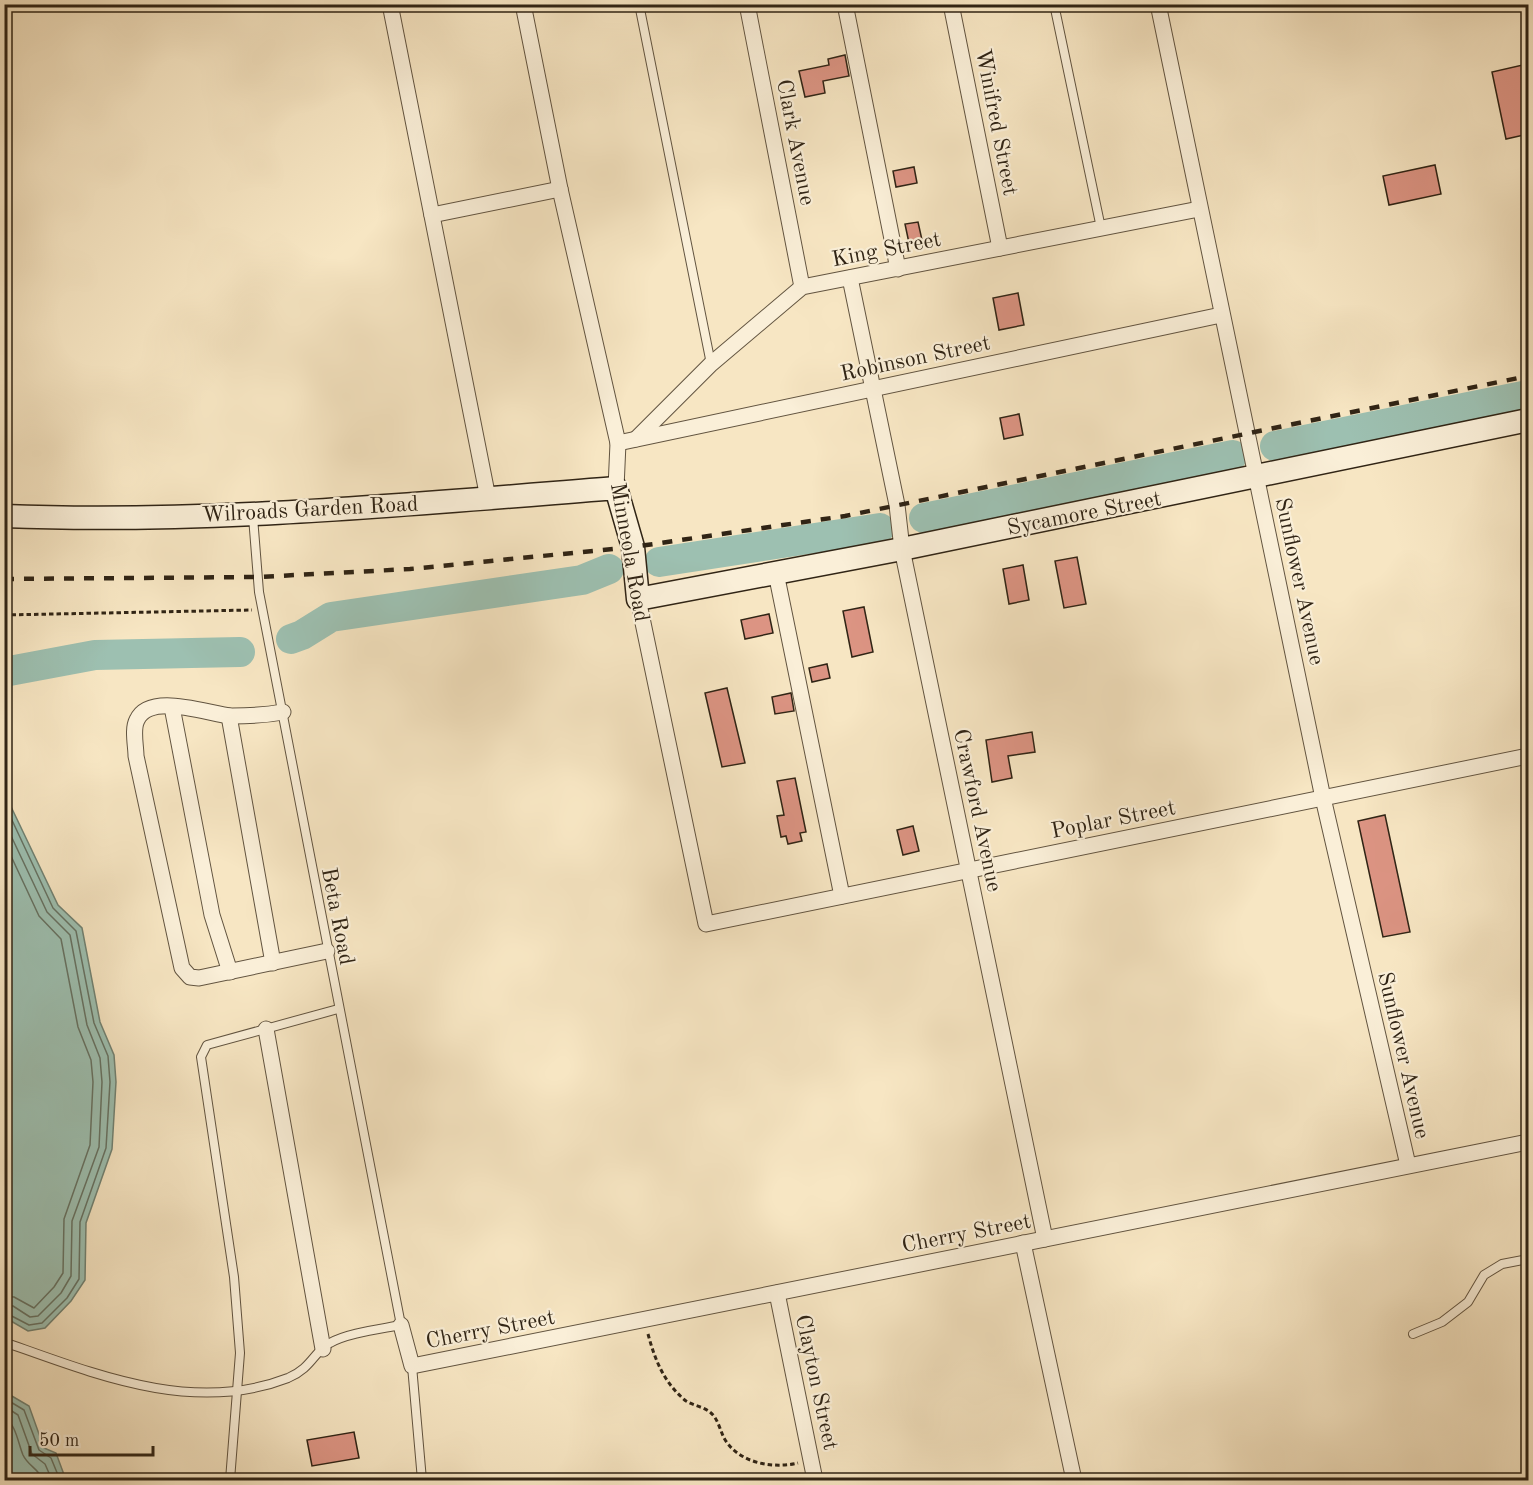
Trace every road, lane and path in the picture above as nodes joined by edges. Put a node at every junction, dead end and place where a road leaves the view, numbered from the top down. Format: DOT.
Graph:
graph roads {
  1 [pos="390,4"];
  2 [pos="523,4"];
  3 [pos="639,4"];
  4 [pos="747,4"];
  5 [pos="845,4"];
  6 [pos="951,4"];
  7 [pos="1054,4"];
  8 [pos="1158,4"];
  9 [pos="560,189"];
  10 [pos="1199,209"];
  11 [pos="432,215"];
  12 [pos="1101,228"];
  13 [pos="1000,248"];
  14 [pos="898,269"];
  15 [pos="850,278"];
  16 [pos="802,287"];
  17 [pos="1221,315"];
  18 [pos="711,364"];
  19 [pos="874,389"];
  20 [pos="1528,420"];
  21 [pos="636,439"];
  22 [pos="618,443"];
  23 [pos="1256,477"];
  24 [pos="616,488"];
  25 [pos="488,498"];
  26 [pos="253,512"];
  27 [pos="4,516"];
  28 [pos="902,549"];
  29 [pos="776,573"];
  30 [pos="638,599"];
  31 [pos="263,610"];
  32 [pos="4,615"];
  33 [pos="172,706"];
  34 [pos="283,712"];
  35 [pos="229,716"];
  36 [pos="1528,756"];
  37 [pos="1323,798"];
  38 [pos="968,870"];
  39 [pos="842,896"];
  40 [pos="706,924"];
  41 [pos="327,951"];
  42 [pos="273,963"];
  43 [pos="230,972"];
  44 [pos="338,1009"];
  45 [pos="266,1029"];
  46 [pos="1528,1144"];
  47 [pos="1408,1165"];
  48 [pos="1045,1239"];
  49 [pos="1023,1244"];
  50 [pos="1528,1258"];
  51 [pos="777,1293"];
  52 [pos="645,1320"];
  53 [pos="401,1325"];
  54 [pos="1413,1334"];
  55 [pos="4,1342"];
  56 [pos="324,1349"];
  57 [pos="412,1366"];
  58 [pos="236,1393"];
  59 [pos="811,1460"];
  60 [pos="230,1480"];
  61 [pos="422,1480"];
  62 [pos="815,1480"];
  63 [pos="1074,1480"];
  1 -- 11 [label="street"];
  2 -- 9 [label="street, Minneola Road"];
  3 -- 18 [label="lane"];
  4 -- 16 [label="street, Clark Avenue"];
  5 -- 14 [label="street"];
  6 -- 13 [label="street, Winifred Street"];
  7 -- 12 [label="lane"];
  8 -- 10 [label="street, Sunflower Avenue"];
  9 -- 11 [label="street"];
  9 -- 22 [label="street, Minneola Road"];
  10 -- 12 [label="street, King Street"];
  10 -- 17 [label="street, Sunflower Avenue"];
  11 -- 25 [label="street"];
  12 -- 13 [label="street, King Street"];
  13 -- 14 [label="street, King Street"];
  14 -- 15 [label="street, King Street"];
  15 -- 16 [label="street, King Street"];
  15 -- 19 [label="street, Crawford Avenue"];
  16 -- 18 [label="street, King Street"];
  17 -- 19 [label="street, Robinson Street"];
  17 -- 23 [label="street, Sunflower Avenue"];
  18 -- 21 [label="street, King Street"];
  19 -- 21 [label="street, Robinson Street"];
  19 -- 28 [label="street, Crawford Avenue"];
  20 -- 23 [label="street, Sycamore Street"];
  21 -- 22 [label="street, Robinson Street"];
  22 -- 24 [label="street, Minneola Road"];
  23 -- 28 [label="street, Sycamore Street"];
  23 -- 37 [label="street, Sunflower Avenue"];
  24 -- 25 [label="street, Wilroads Garden Road"];
  24 -- 30 [label="street, Minneola Road"];
  25 -- 26 [label="street, Wilroads Garden Road"];
  26 -- 27 [label="street, Wilroads Garden Road"];
  26 -- 31 [label="lane, Beta Road"];
  28 -- 29 [label="street, Sycamore Street"];
  28 -- 38 [label="street, Crawford Avenue"];
  29 -- 30 [label="street, Sycamore Street"];
  29 -- 39 [label="street"];
  30 -- 40 [label="street, Minneola Road"];
  31 -- 32 [label="path"];
  31 -- 34 [label="lane, Beta Road"];
  33 -- 35 [label="street"];
  33 -- 43 [label="street"];
  33 -- 43 [label="street"];
  34 -- 35 [label="street"];
  34 -- 41 [label="lane, Beta Road"];
  35 -- 42 [label="street"];
  36 -- 37 [label="street, Poplar Street"];
  37 -- 38 [label="street, Poplar Street"];
  37 -- 47 [label="street, Sunflower Avenue"];
  38 -- 39 [label="street, Poplar Street"];
  38 -- 48 [label="street, Crawford Avenue"];
  39 -- 40 [label="street, Poplar Street"];
  41 -- 42 [label="street"];
  41 -- 44 [label="lane, Beta Road"];
  42 -- 43 [label="street"];
  44 -- 45 [label="lane"];
  44 -- 53 [label="lane, Beta Road"];
  45 -- 56 [label="street"];
  45 -- 58 [label="lane"];
  46 -- 47 [label="street, Cherry Street"];
  47 -- 48 [label="street, Cherry Street"];
  48 -- 49 [label="street, Cherry Street"];
  49 -- 51 [label="street, Cherry Street"];
  49 -- 63 [label="street"];
  50 -- 54 [label="lane"];
  51 -- 52 [label="street, Cherry Street"];
  51 -- 59 [label="street, Clayton Street"];
  52 -- 57 [label="street, Cherry Street"];
  52 -- 59 [label="path"];
  53 -- 56 [label="lane, Cherry Street"];
  53 -- 57 [label="street"];
  55 -- 58 [label="lane, Cherry Street"];
  56 -- 58 [label="lane, Cherry Street"];
  57 -- 61 [label="lane"];
  58 -- 60 [label="lane"];
  59 -- 62 [label="street, Clayton Street"];
}
